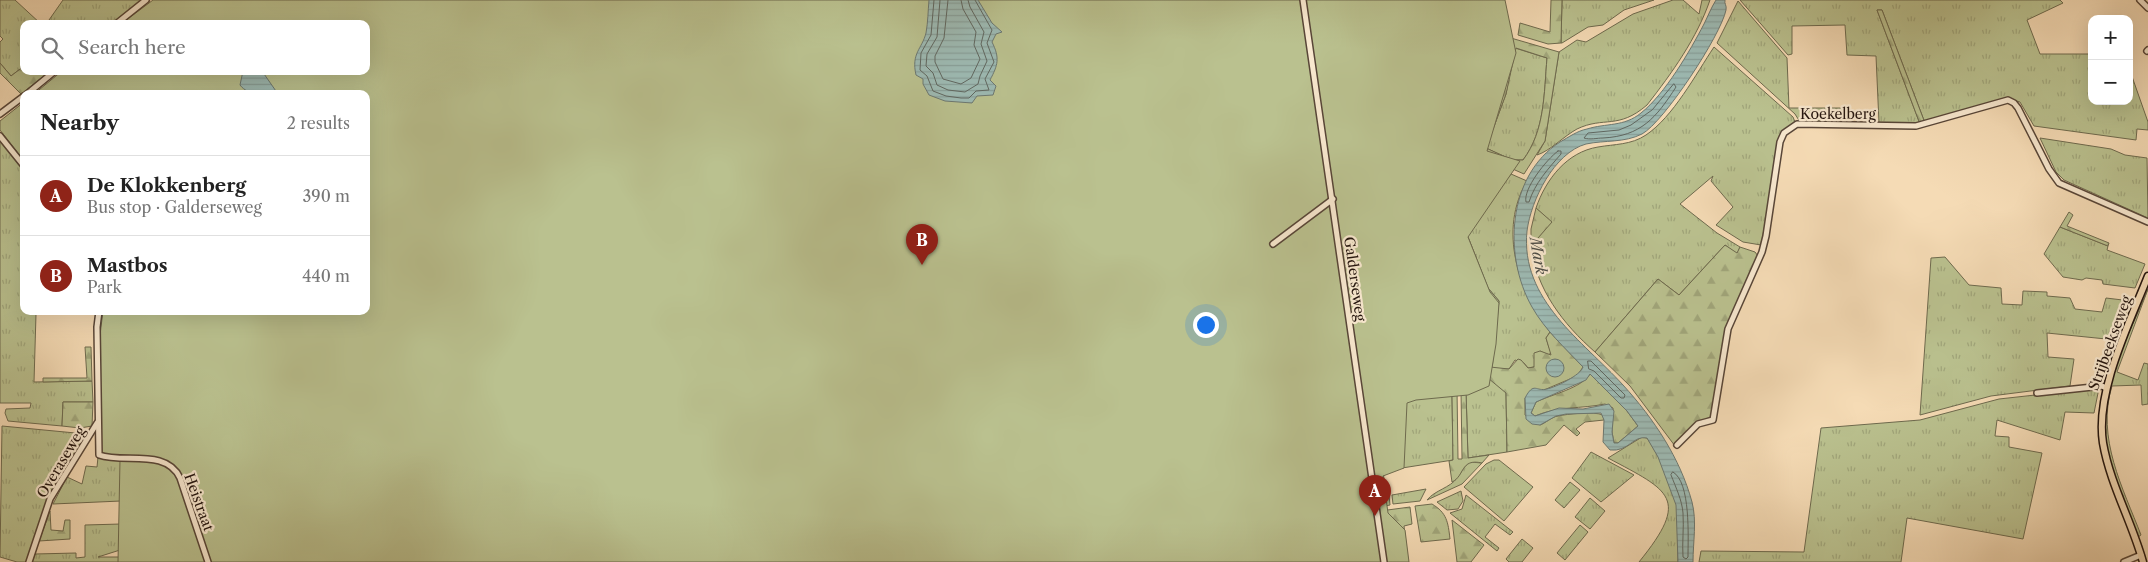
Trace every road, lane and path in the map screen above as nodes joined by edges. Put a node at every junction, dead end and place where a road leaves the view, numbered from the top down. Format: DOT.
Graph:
graph roads {
  1 [pos="146,0"];
  2 [pos="1303,0"];
  3 [pos="2140,0"];
  4 [pos="2148,8"];
  5 [pos="121,20"];
  6 [pos="50,75"];
  7 [pos="31,90"];
  8 [pos="20,99"];
  9 [pos="0,114"];
  10 [pos="0,136"];
  11 [pos="20,161"];
  12 [pos="1333,199"];
  13 [pos="2148,222"];
  14 [pos="1273,244"];
  15 [pos="2148,276"];
  16 [pos="99,315"];
  17 [pos="2106,388"];
  18 [pos="2037,393"];
  19 [pos="98,422"];
  20 [pos="1677,445"];
  21 [pos="2142,559"];
  22 [pos="29,562"];
  23 [pos="208,562"];
  24 [pos="1384,562"];
  25 [pos="2124,562"];
  1 -- 5 [label="street"];
  2 -- 12 [label="street, Galderseweg"];
  3 -- 4 [label="street"];
  6 -- 7 [label="street"];
  8 -- 9 [label="street"];
  10 -- 11 [label="street"];
  12 -- 14 [label="street"];
  12 -- 24 [label="street, Galderseweg"];
  13 -- 20 [label="street, Koekelberg"];
  15 -- 17 [label="main road, Strijbeekseweg"];
  16 -- 19 [label="street, Overaseweg"];
  17 -- 18 [label="street"];
  17 -- 21 [label="main road, Strijbeekseweg"];
  19 -- 22 [label="street, Overaseweg"];
  19 -- 23 [label="street, Heistraat"];
  21 -- 25 [label="street"];
}
